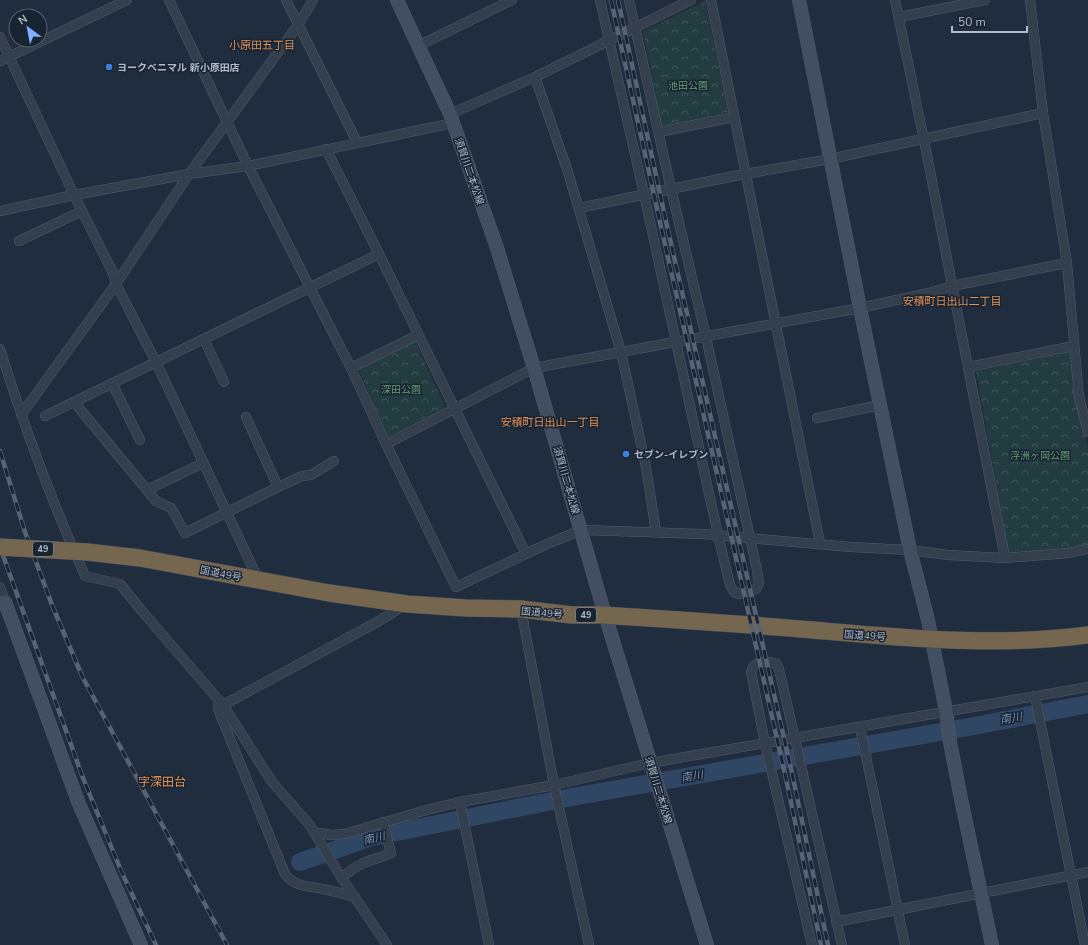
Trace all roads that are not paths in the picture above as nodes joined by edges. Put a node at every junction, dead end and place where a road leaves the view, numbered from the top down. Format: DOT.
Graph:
graph roads {
  1 [pos="127,0"];
  2 [pos="169,0"];
  3 [pos="286,0"];
  4 [pos="313,0"];
  5 [pos="397,0"];
  6 [pos="512,0"];
  7 [pos="600,0"];
  8 [pos="629,0"];
  9 [pos="691,0"];
  10 [pos="711,0"];
  11 [pos="799,0"];
  12 [pos="895,0"];
  13 [pos="985,0"];
  14 [pos="1030,0"];
  15 [pos="899,17"];
  16 [pos="298,25"];
  17 [pos="636,27"];
  18 [pos="0,37"];
  19 [pos="610,40"];
  20 [pos="418,46"];
  21 [pos="10,56"];
  22 [pos="0,61"];
  23 [pos="535,77"];
  24 [pos="1043,113"];
  25 [pos="734,117"];
  26 [pos="452,119"];
  27 [pos="227,121"];
  28 [pos="659,132"];
  29 [pos="924,140"];
  30 [pos="358,142"];
  31 [pos="326,149"];
  32 [pos="830,159"];
  33 [pos="248,166"];
  34 [pos="189,174"];
  35 [pos="745,174"];
  36 [pos="671,189"];
  37 [pos="644,194"];
  38 [pos="74,195"];
  39 [pos="579,208"];
  40 [pos="0,211"];
  41 [pos="82,211"];
  42 [pos="19,241"];
  43 [pos="379,254"];
  44 [pos="1066,263"];
  45 [pos="116,284"];
  46 [pos="952,286"];
  47 [pos="310,288"];
  48 [pos="860,308"];
  49 [pos="777,323"];
  50 [pos="418,335"];
  51 [pos="706,337"];
  52 [pos="204,339"];
  53 [pos="676,342"];
  54 [pos="1074,346"];
  55 [pos="0,349"];
  56 [pos="621,352"];
  57 [pos="156,362"];
  58 [pos="968,367"];
  59 [pos="350,368"];
  60 [pos="534,368"];
  61 [pos="224,382"];
  62 [pos="112,383"];
  63 [pos="74,402"];
  64 [pos="880,405"];
  65 [pos="455,410"];
  66 [pos="21,415"];
  67 [pos="45,416"];
  68 [pos="246,417"];
  69 [pos="817,418"];
  70 [pos="1088,432"];
  71 [pos="140,440"];
  72 [pos="386,444"];
  73 [pos="334,461"];
  74 [pos="203,463"];
  75 [pos="278,487"];
  76 [pos="147,490"];
  77 [pos="226,513"];
  78 [pos="582,530"];
  79 [pos="656,532"];
  80 [pos="718,535"];
  81 [pos="750,538"];
  82 [pos="820,543"];
  83 [pos="0,547"];
  84 [pos="1088,549"];
  85 [pos="910,550"];
  86 [pos="526,554"];
  87 [pos="1005,558"];
  88 [pos="259,581"];
  89 [pos="0,588"];
  90 [pos="3,603"];
  91 [pos="407,604"];
  92 [pos="521,609"];
  93 [pos="605,615"];
  94 [pos="1088,636"];
  95 [pos="932,639"];
  96 [pos="1088,687"];
  97 [pos="1036,699"];
  98 [pos="221,702"];
  99 [pos="947,713"];
  100 [pos="860,729"];
  101 [pos="795,740"];
  102 [pos="766,746"];
  103 [pos="651,766"];
  104 [pos="554,787"];
  105 [pos="460,805"];
  106 [pos="384,826"];
  107 [pos="315,834"];
  108 [pos="1088,872"];
  109 [pos="1071,876"];
  110 [pos="341,877"];
  111 [pos="981,894"];
  112 [pos="354,897"];
  113 [pos="897,909"];
  114 [pos="836,922"];
  115 [pos="141,945"];
  116 [pos="387,945"];
  117 [pos="489,945"];
  118 [pos="589,945"];
  119 [pos="707,945"];
  120 [pos="812,945"];
  121 [pos="842,945"];
  122 [pos="905,945"];
  123 [pos="992,945"];
  124 [pos="1085,945"];
  1 -- 21 [label="street"];
  2 -- 27 [label="street"];
  3 -- 16 [label="street"];
  4 -- 16 [label="street"];
  5 -- 20 [label="street, 須賀川二本松線"];
  6 -- 20 [label="street"];
  7 -- 19 [label="street"];
  8 -- 17 [label="street"];
  9 -- 17 [label="street"];
  10 -- 25 [label="street"];
  11 -- 32 [label="street"];
  12 -- 15 [label="street"];
  13 -- 15 [label="street"];
  14 -- 24 [label="street"];
  15 -- 29 [label="street"];
  16 -- 27 [label="street"];
  16 -- 30 [label="street"];
  17 -- 19 [label="street"];
  17 -- 28 [label="street"];
  18 -- 21 [label="street"];
  19 -- 23 [label="street"];
  19 -- 37 [label="street"];
  20 -- 26 [label="street, 須賀川二本松線"];
  21 -- 22 [label="street"];
  21 -- 38 [label="street"];
  23 -- 26 [label="street"];
  23 -- 39 [label="street"];
  24 -- 29 [label="street"];
  24 -- 44 [label="street"];
  25 -- 28 [label="street"];
  25 -- 35 [label="street"];
  26 -- 30 [label="street"];
  26 -- 60 [label="street, 須賀川二本松線"];
  27 -- 33 [label="street"];
  27 -- 34 [label="street"];
  28 -- 36 [label="street"];
  29 -- 32 [label="street"];
  29 -- 46 [label="street"];
  30 -- 31 [label="street"];
  31 -- 33 [label="street"];
  31 -- 43 [label="street"];
  32 -- 35 [label="street"];
  32 -- 48 [label="street"];
  33 -- 34 [label="street"];
  33 -- 47 [label="street"];
  34 -- 38 [label="street"];
  34 -- 45 [label="street"];
  35 -- 36 [label="street"];
  35 -- 49 [label="street"];
  36 -- 37 [label="street"];
  36 -- 51 [label="street"];
  37 -- 39 [label="street"];
  37 -- 53 [label="street"];
  38 -- 40 [label="street"];
  38 -- 41 [label="street"];
  39 -- 56 [label="street"];
  41 -- 42 [label="street"];
  41 -- 45 [label="street"];
  43 -- 47 [label="street"];
  43 -- 50 [label="street"];
  44 -- 46 [label="street"];
  44 -- 54 [label="street"];
  45 -- 57 [label="street"];
  45 -- 66 [label="street"];
  46 -- 48 [label="street"];
  46 -- 58 [label="street"];
  47 -- 52 [label="street"];
  47 -- 59 [label="street"];
  48 -- 49 [label="street"];
  48 -- 64 [label="street"];
  49 -- 51 [label="street"];
  49 -- 82 [label="street"];
  50 -- 59 [label="street"];
  50 -- 65 [label="street"];
  51 -- 53 [label="street"];
  51 -- 81 [label="street"];
  52 -- 57 [label="street"];
  52 -- 61 [label="street"];
  53 -- 56 [label="street"];
  53 -- 80 [label="street"];
  54 -- 58 [label="street"];
  54 -- 70 [label="street"];
  55 -- 66 [label="street"];
  56 -- 60 [label="street"];
  56 -- 79 [label="street"];
  57 -- 62 [label="street"];
  57 -- 74 [label="street"];
  58 -- 87 [label="street"];
  59 -- 72 [label="street"];
  60 -- 65 [label="street"];
  60 -- 78 [label="street, 須賀川二本松線"];
  62 -- 63 [label="street"];
  62 -- 71 [label="street"];
  63 -- 67 [label="street"];
  63 -- 76 [label="street"];
  64 -- 69 [label="street"];
  64 -- 85 [label="street"];
  65 -- 72 [label="street"];
  65 -- 86 [label="street"];
  66 -- 98 [label="street"];
  68 -- 75 [label="street"];
  72 -- 86 [label="street"];
  73 -- 75 [label="street"];
  74 -- 76 [label="street"];
  74 -- 77 [label="street"];
  75 -- 77 [label="street"];
  76 -- 77 [label="street"];
  77 -- 88 [label="street"];
  78 -- 79 [label="street"];
  78 -- 86 [label="street"];
  78 -- 93 [label="street, 須賀川二本松線"];
  79 -- 80 [label="street"];
  80 -- 81 [label="street"];
  80 -- 81 [label="street"];
  81 -- 82 [label="street"];
  82 -- 85 [label="street"];
  83 -- 88 [label="highway, 国道49号 / 49, bridge"];
  84 -- 87 [label="street"];
  85 -- 87 [label="street"];
  85 -- 95 [label="street"];
  88 -- 91 [label="highway, 国道49号 / 49"];
  89 -- 90 [label="street"];
  90 -- 115 [label="street"];
  91 -- 92 [label="highway, 国道49号 / 49"];
  91 -- 98 [label="street"];
  92 -- 93 [label="highway, 国道49号 / 49"];
  92 -- 104 [label="street"];
  93 -- 95 [label="highway, 国道49号 / 49"];
  93 -- 103 [label="street, 須賀川二本松線"];
  94 -- 95 [label="highway, 国道49号 / 49"];
  95 -- 99 [label="street"];
  96 -- 97 [label="street"];
  97 -- 99 [label="street"];
  97 -- 109 [label="street"];
  98 -- 107 [label="street"];
  98 -- 112 [label="street"];
  99 -- 100 [label="street"];
  99 -- 111 [label="street"];
  100 -- 101 [label="street"];
  100 -- 113 [label="street"];
  101 -- 102 [label="street"];
  101 -- 102 [label="street"];
  101 -- 114 [label="street"];
  102 -- 103 [label="street"];
  102 -- 120 [label="street"];
  103 -- 104 [label="street"];
  103 -- 119 [label="street, 須賀川二本松線"];
  104 -- 105 [label="street"];
  104 -- 118 [label="street"];
  105 -- 106 [label="street"];
  105 -- 117 [label="street"];
  106 -- 107 [label="street"];
  106 -- 110 [label="street"];
  107 -- 110 [label="street"];
  108 -- 109 [label="street"];
  109 -- 111 [label="street"];
  109 -- 124 [label="street"];
  110 -- 112 [label="street"];
  111 -- 113 [label="street"];
  111 -- 123 [label="street"];
  112 -- 116 [label="street"];
  113 -- 114 [label="street"];
  113 -- 122 [label="street"];
  114 -- 121 [label="street"];
}
